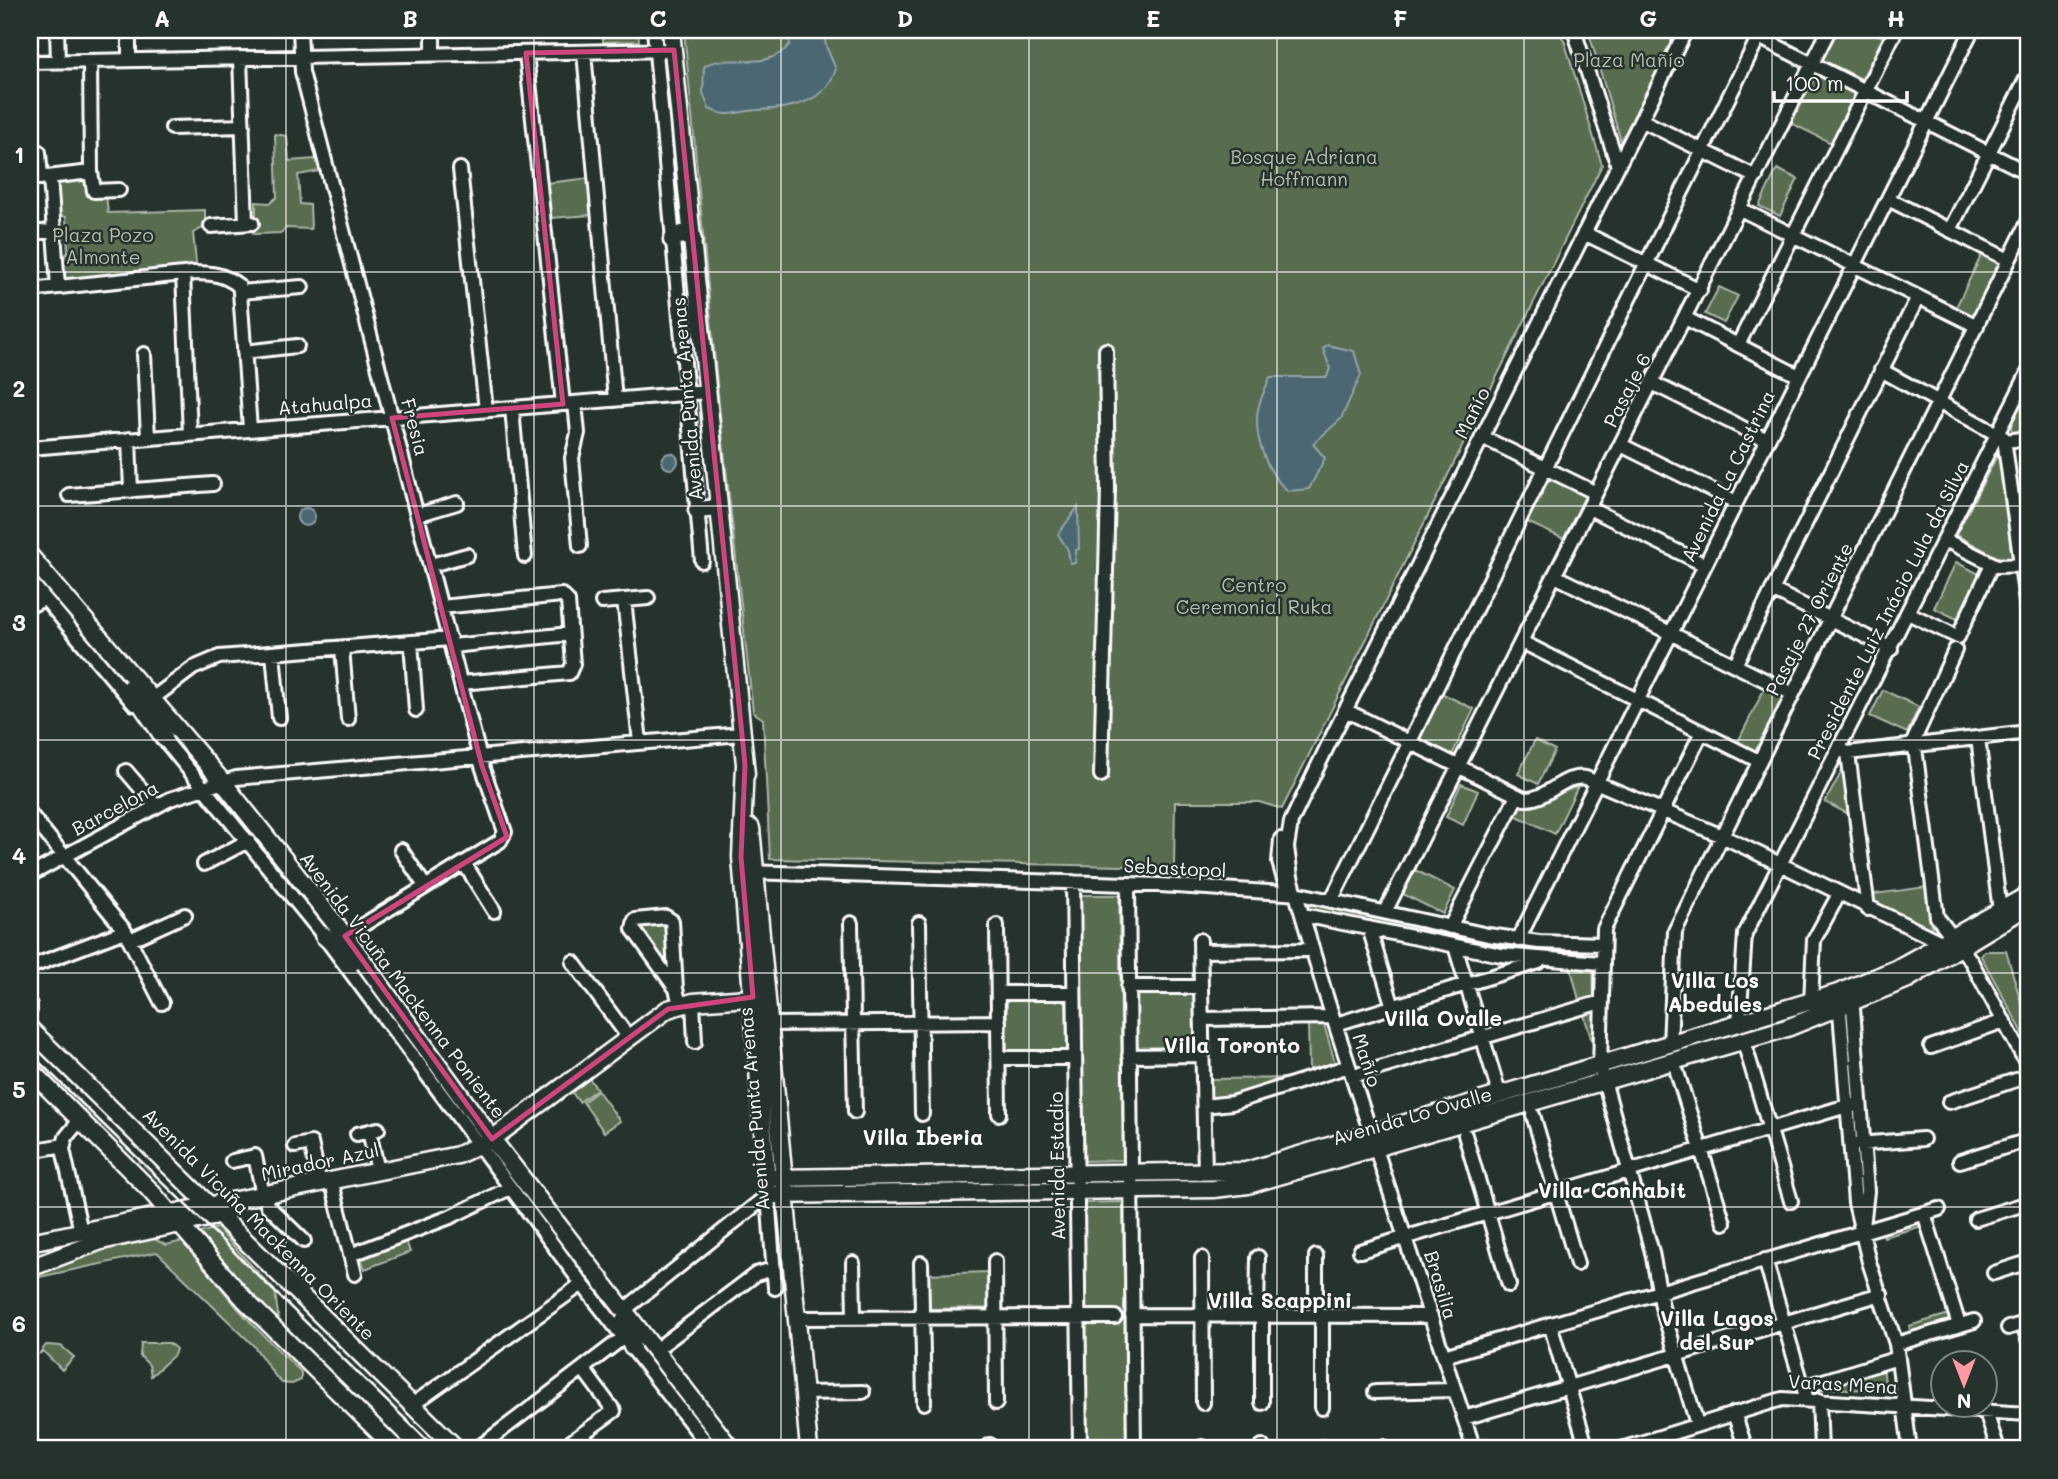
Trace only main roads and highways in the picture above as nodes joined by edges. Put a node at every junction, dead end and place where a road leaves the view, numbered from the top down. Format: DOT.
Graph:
graph roads {
  1 [pos="671,30"];
  2 [pos="672,240"];
  3 [pos="693,240"];
  4 [pos="719,508"];
  5 [pos="697,510"];
  6 [pos="30,556"];
  7 [pos="115,656"];
  8 [pos="163,738"];
  9 [pos="2028,895"];
  10 [pos="2028,906"];
  11 [pos="323,935"];
  12 [pos="1952,943"];
  13 [pos="387,995"];
  14 [pos="759,997"];
  15 [pos="1845,998"];
  16 [pos="30,1029"];
  17 [pos="30,1071"];
  18 [pos="1601,1074"];
  19 [pos="1374,1140"];
  20 [pos="485,1146"];
  21 [pos="1130,1182"];
  22 [pos="775,1186"];
  23 [pos="327,1187"];
  24 [pos="148,1188"];
  25 [pos="216,1210"];
  26 [pos="176,1219"];
  27 [pos="135,1221"];
  28 [pos="30,1242"];
  29 [pos="30,1268"];
  30 [pos="623,1311"];
  31 [pos="628,1342"];
  32 [pos="396,1449"];
  33 [pos="457,1449"];
  34 [pos="731,1449"];
  35 [pos="809,1449"];
  1 -- 3 [label="main road, Avenida Punta Arenas"];
  2 -- 3 [label="main road"];
  3 -- 4 [label="main road, Avenida Punta Arenas"];
  4 -- 5 [label="main road"];
  4 -- 14 [label="main road, Avenida Punta Arenas"];
  6 -- 7 [label="main road, Avenida Vicuña Mackenna Poniente"];
  7 -- 8 [label="main road"];
  7 -- 13 [label="main road, Avenida Vicuña Mackenna Poniente"];
  9 -- 12 [label="main road, Avenida Lo Ovalle"];
  10 -- 12 [label="main road, Avenida Lo Ovalle"];
  11 -- 13 [label="main road"];
  12 -- 15 [label="main road, Avenida Lo Ovalle"];
  13 -- 20 [label="main road, Avenida Vicuña Mackenna Poniente"];
  14 -- 20 [label="main road, Mirador Azul"];
  14 -- 22 [label="main road, Avenida Punta Arenas"];
  14 -- 22 [label="main road, Avenida Punta Arenas"];
  15 -- 18 [label="main road, Avenida Lo Ovalle"];
  15 -- 18 [label="main road, Avenida Lo Ovalle"];
  16 -- 25 [label="main road, Avenida Vicuña Mackenna Oriente"];
  17 -- 24 [label="main road"];
  18 -- 19 [label="main road, Avenida Lo Ovalle"];
  18 -- 19 [label="main road, Avenida Lo Ovalle"];
  19 -- 21 [label="main road, Avenida Lo Ovalle"];
  19 -- 21 [label="main road, Avenida Lo Ovalle"];
  20 -- 23 [label="main road, Mirador Azul"];
  20 -- 23 [label="main road, Mirador Azul"];
  20 -- 30 [label="main road, Avenida Vicuña Mackenna Poniente"];
  21 -- 22 [label="main road, Avenida Lo Ovalle"];
  22 -- 35 [label="main road, Avenida Punta Arenas"];
  23 -- 25 [label="main road, Mirador Azul"];
  24 -- 26 [label="main road"];
  24 -- 27 [label="main road"];
  25 -- 26 [label="main road, Mirador Azul"];
  25 -- 33 [label="main road, Avenida Vicuña Mackenna Oriente"];
  26 -- 27 [label="main road, Mirador Azul"];
  26 -- 29 [label="main road, Mirador Azul"];
  26 -- 32 [label="main road"];
  27 -- 28 [label="main road, Mirador Azul"];
  30 -- 31 [label="main road"];
  30 -- 34 [label="main road, Avenida Vicuña Mackenna Poniente"];
}
